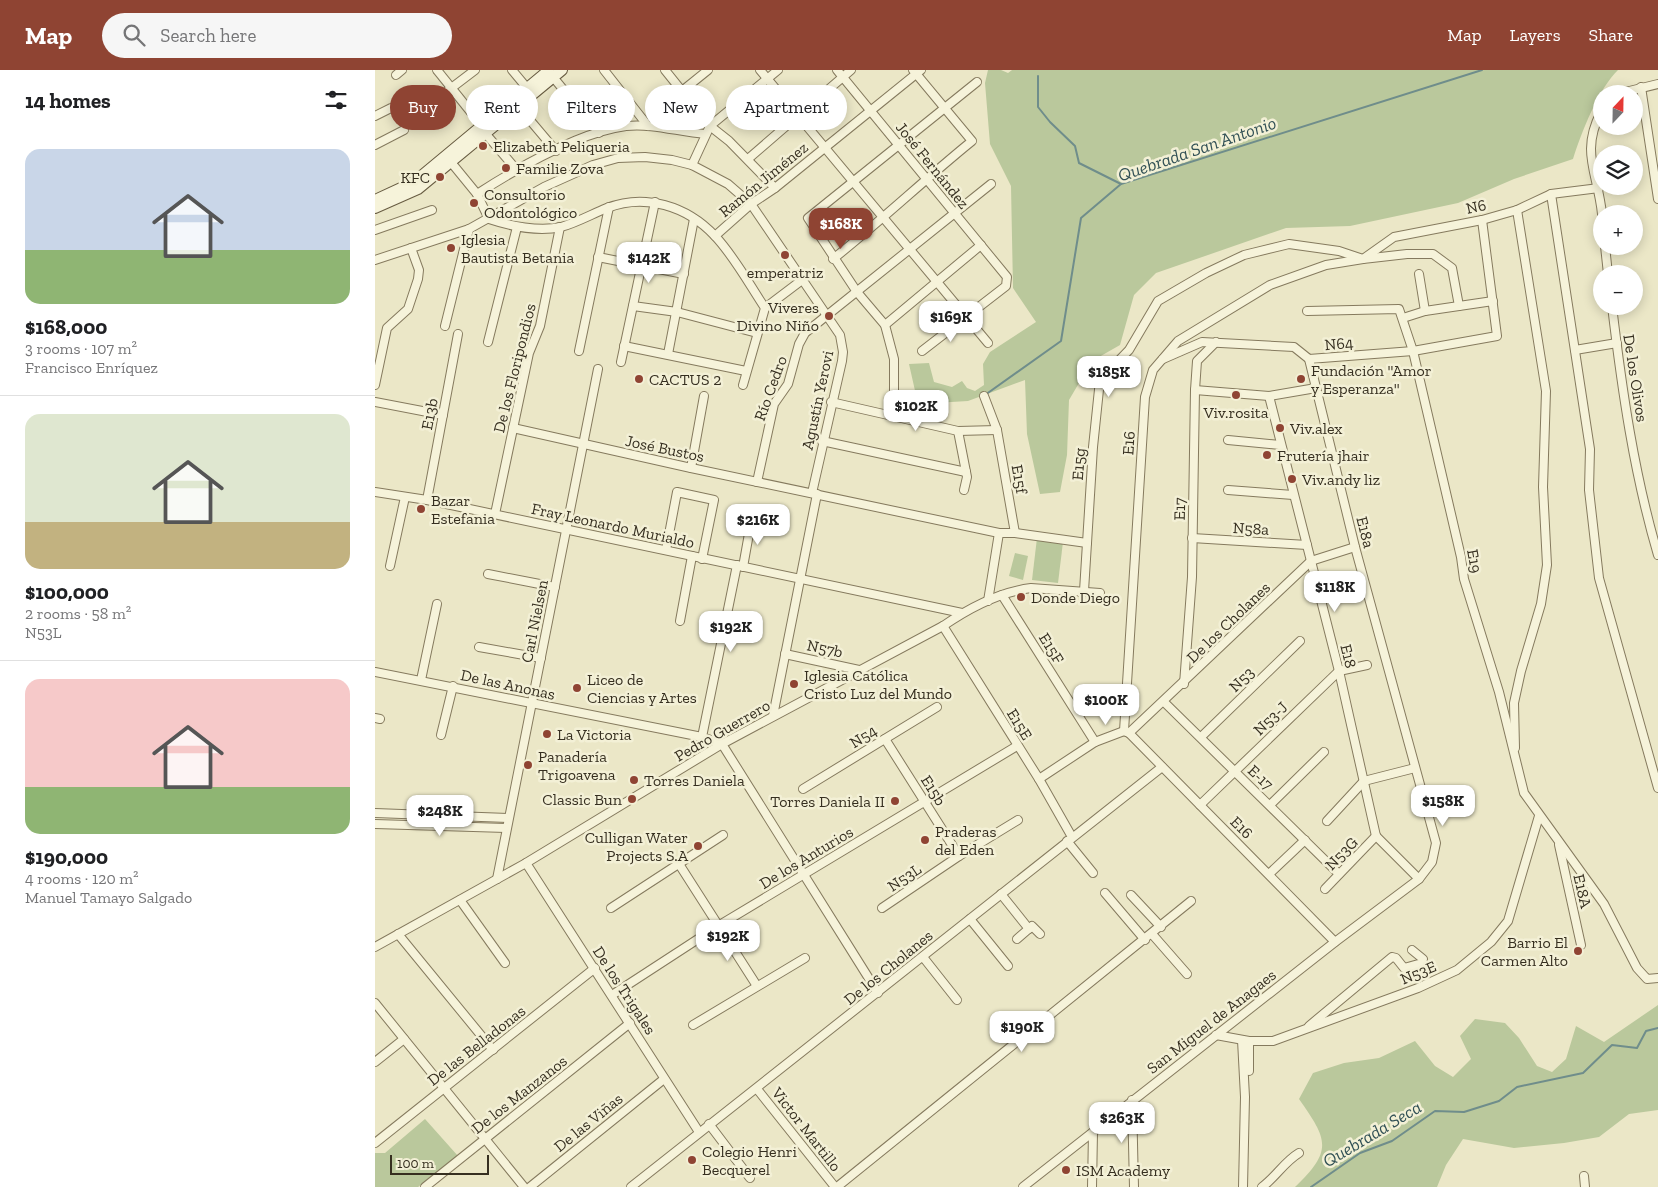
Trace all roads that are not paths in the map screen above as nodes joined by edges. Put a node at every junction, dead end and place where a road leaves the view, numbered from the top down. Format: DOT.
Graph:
graph roads {
  1 [pos="437,70"];
  2 [pos="475,70"];
  3 [pos="512,70"];
  4 [pos="562,70"];
  5 [pos="604,70"];
  6 [pos="665,70"];
  7 [pos="708,70"];
  8 [pos="761,70"];
  9 [pos="778,70"];
  10 [pos="837,70"];
  11 [pos="851,70"];
  12 [pos="917,71"];
  13 [pos="551,74"];
  14 [pos="843,77"];
  15 [pos="768,79"];
  16 [pos="977,82"];
  17 [pos="1658,84"];
  18 [pos="450,85"];
  19 [pos="524,85"];
  20 [pos="532,85"];
  21 [pos="676,85"];
  22 [pos="689,85"];
  23 [pos="773,85"];
  24 [pos="834,85"];
  25 [pos="456,86"];
  26 [pos="538,87"];
  27 [pos="1643,87"];
  28 [pos="456,92"];
  29 [pos="1643,100"];
  30 [pos="466,105"];
  31 [pos="390,108"];
  32 [pos="945,109"];
  33 [pos="871,111"];
  34 [pos="375,116"];
  35 [pos="716,121"];
  36 [pos="645,122"];
  37 [pos="645,126"];
  38 [pos="1593,129"];
  39 [pos="404,130"];
  40 [pos="483,130"];
  41 [pos="483,130"];
  42 [pos="485,130"];
  43 [pos="538,130"];
  44 [pos="676,130"];
  45 [pos="708,130"];
  46 [pos="715,130"];
  47 [pos="782,130"];
  48 [pos="810,130"];
  49 [pos="599,133"];
  50 [pos="705,134"];
  51 [pos="375,145"];
  52 [pos="900,146"];
  53 [pos="825,147"];
  54 [pos="556,151"];
  55 [pos="748,160"];
  56 [pos="451,161"];
  57 [pos="692,165"];
  58 [pos="516,169"];
  59 [pos="1593,170"];
  60 [pos="926,178"];
  61 [pos="854,182"];
  62 [pos="991,184"];
  63 [pos="775,188"];
  64 [pos="1593,189"];
  65 [pos="477,194"];
  66 [pos="1551,194"];
  67 [pos="1658,199"];
  68 [pos="375,200"];
  69 [pos="655,202"];
  70 [pos="751,204"];
  71 [pos="609,207"];
  72 [pos="375,208"];
  73 [pos="432,210"];
  74 [pos="1517,210"];
  75 [pos="955,213"];
  76 [pos="489,219"];
  77 [pos="694,219"];
  78 [pos="884,219"];
  79 [pos="1482,220"];
  80 [pos="517,226"];
  81 [pos="560,227"];
  82 [pos="469,229"];
  83 [pos="375,230"];
  84 [pos="715,236"];
  85 [pos="981,245"];
  86 [pos="411,248"];
  87 [pos="909,249"];
  88 [pos="599,257"];
  89 [pos="833,259"];
  90 [pos="1363,259"];
  91 [pos="375,260"];
  92 [pos="641,265"];
  93 [pos="684,274"];
  94 [pos="1419,274"];
  95 [pos="802,280"];
  96 [pos="937,282"];
  97 [pos="857,292"];
  98 [pos="1493,301"];
  99 [pos="633,306"];
  100 [pos="1459,306"];
  101 [pos="765,308"];
  102 [pos="1307,311"];
  103 [pos="1425,311"];
  104 [pos="677,312"];
  105 [pos="1613,315"];
  106 [pos="829,316"];
  107 [pos="967,316"];
  108 [pos="1403,318"];
  109 [pos="885,325"];
  110 [pos="445,326"];
  111 [pos="757,332"];
  112 [pos="458,334"];
  113 [pos="488,342"];
  114 [pos="1216,342"];
  115 [pos="988,343"];
  116 [pos="1617,343"];
  117 [pos="624,346"];
  118 [pos="1575,350"];
  119 [pos="1413,351"];
  120 [pos="579,352"];
  121 [pos="922,352"];
  122 [pos="668,354"];
  123 [pos="1309,359"];
  124 [pos="1161,360"];
  125 [pos="621,362"];
  126 [pos="598,369"];
  127 [pos="746,371"];
  128 [pos="375,385"];
  129 [pos="743,385"];
  130 [pos="1316,388"];
  131 [pos="1195,390"];
  132 [pos="704,396"];
  133 [pos="983,396"];
  134 [pos="1269,396"];
  135 [pos="375,402"];
  136 [pos="835,403"];
  137 [pos="443,415"];
  138 [pos="894,416"];
  139 [pos="513,428"];
  140 [pos="997,430"];
  141 [pos="958,431"];
  142 [pos="1228,440"];
  143 [pos="823,442"];
  144 [pos="584,443"];
  145 [pos="1280,445"];
  146 [pos="691,468"];
  147 [pos="966,472"];
  148 [pos="757,482"];
  149 [pos="964,490"];
  150 [pos="1228,490"];
  151 [pos="375,492"];
  152 [pos="815,493"];
  153 [pos="1293,495"];
  154 [pos="405,497"];
  155 [pos="427,500"];
  156 [pos="495,514"];
  157 [pos="750,528"];
  158 [pos="567,530"];
  159 [pos="1015,532"];
  160 [pos="999,533"];
  161 [pos="1192,538"];
  162 [pos="1087,543"];
  163 [pos="1307,545"];
  164 [pos="1355,547"];
  165 [pos="666,550"];
  166 [pos="1658,555"];
  167 [pos="692,556"];
  168 [pos="703,558"];
  169 [pos="1311,561"];
  170 [pos="390,566"];
  171 [pos="740,566"];
  172 [pos="488,574"];
  173 [pos="801,578"];
  174 [pos="555,588"];
  175 [pos="1084,591"];
  176 [pos="1100,593"];
  177 [pos="1002,595"];
  178 [pos="988,601"];
  179 [pos="437,604"];
  180 [pos="962,613"];
  181 [pos="680,621"];
  182 [pos="943,626"];
  183 [pos="1300,641"];
  184 [pos="479,647"];
  185 [pos="785,654"];
  186 [pos="541,658"];
  187 [pos="1367,665"];
  188 [pos="859,670"];
  189 [pos="1339,671"];
  190 [pos="375,672"];
  191 [pos="421,680"];
  192 [pos="1184,684"];
  193 [pos="453,686"];
  194 [pos="1164,702"];
  195 [pos="532,703"];
  196 [pos="937,707"];
  197 [pos="773,716"];
  198 [pos="1126,732"];
  199 [pos="441,736"];
  200 [pos="702,737"];
  201 [pos="1201,737"];
  202 [pos="885,739"];
  203 [pos="1095,742"];
  204 [pos="722,744"];
  205 [pos="1017,746"];
  206 [pos="1324,752"];
  207 [pos="1515,763"];
  208 [pos="1162,767"];
  209 [pos="1415,768"];
  210 [pos="1235,771"];
  211 [pos="1039,778"];
  212 [pos="1364,781"];
  213 [pos="1658,788"];
  214 [pos="803,789"];
  215 [pos="924,800"];
  216 [pos="1200,805"];
  217 [pos="1270,805"];
  218 [pos="375,813"];
  219 [pos="402,814"];
  220 [pos="1539,816"];
  221 [pos="508,818"];
  222 [pos="1018,820"];
  223 [pos="1327,821"];
  224 [pos="375,824"];
  225 [pos="402,824"];
  226 [pos="506,828"];
  227 [pos="723,835"];
  228 [pos="1376,836"];
  229 [pos="1070,839"];
  230 [pos="1305,840"];
  231 [pos="1559,843"];
  232 [pos="959,856"];
  233 [pos="526,863"];
  234 [pos="679,864"];
  235 [pos="1093,873"];
  236 [pos="1269,874"];
  237 [pos="1339,874"];
  238 [pos="804,875"];
  239 [pos="497,879"];
  240 [pos="1419,879"];
  241 [pos="1325,889"];
  242 [pos="1105,893"];
  243 [pos="1001,894"];
  244 [pos="1131,895"];
  245 [pos="460,900"];
  246 [pos="1191,901"];
  247 [pos="611,908"];
  248 [pos="882,908"];
  249 [pos="970,919"];
  250 [pos="718,926"];
  251 [pos="1161,927"];
  252 [pos="1029,929"];
  253 [pos="398,934"];
  254 [pos="1040,934"];
  255 [pos="1152,934"];
  256 [pos="1017,939"];
  257 [pos="1145,940"];
  258 [pos="1335,942"];
  259 [pos="1581,945"];
  260 [pos="375,947"];
  261 [pos="1412,950"];
  262 [pos="923,957"];
  263 [pos="805,958"];
  264 [pos="505,963"];
  265 [pos="1008,966"];
  266 [pos="595,968"];
  267 [pos="1187,974"];
  268 [pos="1658,978"];
  269 [pos="757,986"];
  270 [pos="878,993"];
  271 [pos="612,995"];
  272 [pos="957,1000"];
  273 [pos="375,1003"];
  274 [pos="630,1023"];
  275 [pos="693,1025"];
  276 [pos="1303,1030"];
  277 [pos="1216,1035"];
  278 [pos="404,1039"];
  279 [pos="1245,1040"];
  280 [pos="493,1050"];
  281 [pos="375,1062"];
  282 [pos="664,1079"];
  283 [pos="445,1087"];
  284 [pos="757,1089"];
  285 [pos="1132,1100"];
  286 [pos="709,1124"];
  287 [pos="699,1132"];
  288 [pos="1093,1132"];
  289 [pos="484,1139"];
  290 [pos="375,1143"];
  291 [pos="1299,1153"];
  292 [pos="1584,1176"];
  293 [pos="750,1178"];
  294 [pos="425,1187"];
  295 [pos="524,1187"];
  296 [pos="530,1187"];
  297 [pos="631,1187"];
  298 [pos="836,1187"];
  299 [pos="1023,1187"];
  300 [pos="1092,1187"];
  301 [pos="1133,1187"];
  302 [pos="1243,1187"];
  303 [pos="1249,1187"];
  304 [pos="1262,1187"];
  305 [pos="1585,1187"];
  1 -- 18 [label="street"];
  2 -- 25 [label="street"];
  3 -- 19 [label="street"];
  4 -- 13 [label="street"];
  5 -- 36 [label="street"];
  6 -- 21 [label="street"];
  7 -- 22 [label="street"];
  8 -- 15 [label="street"];
  9 -- 15 [label="street"];
  10 -- 14 [label="street, José Fernández"];
  11 -- 14 [label="street"];
  12 -- 32 [label="street"];
  12 -- 33 [label="street, Ramón Jiménez"];
  13 -- 20 [label="street"];
  13 -- 26 [label="street"];
  13 -- 49 [label="street"];
  14 -- 24 [label="street"];
  14 -- 33 [label="street, José Fernández"];
  15 -- 23 [label="street"];
  15 -- 35 [label="street"];
  16 -- 32 [label="street"];
  17 -- 27 [label="street"];
  28 -- 30 [label="street"];
  29 -- 67 [label="street"];
  31 -- 34 [label="street"];
  32 -- 52 [label="street"];
  32 -- 60 [label="street"];
  33 -- 52 [label="street, José Fernández"];
  33 -- 53 [label="street, Ramón Jiménez"];
  37 -- 49 [label="street"];
  38 -- 59 [label="street"];
  39 -- 51 [label="street"];
  40 -- 56 [label="street"];
  41 -- 68 [label="street"];
  42 -- 58 [label="street"];
  43 -- 54 [label="street"];
  44 -- 50 [label="street"];
  45 -- 50 [label="street"];
  46 -- 55 [label="street"];
  47 -- 55 [label="street"];
  48 -- 53 [label="street"];
  49 -- 54 [label="street"];
  50 -- 57 [label="street"];
  52 -- 60 [label="street, José Fernández"];
  52 -- 61 [label="street"];
  53 -- 61 [label="street"];
  53 -- 63 [label="street, Ramón Jiménez"];
  54 -- 58 [label="street"];
  55 -- 63 [label="street"];
  56 -- 65 [label="street"];
  56 -- 72 [label="street"];
  57 -- 70 [label="street, Agustín Yerovi"];
  57 -- 76 [label="street, Agustín Yerovi"];
  58 -- 65 [label="street"];
  60 -- 75 [label="street, José Fernández"];
  60 -- 78 [label="street"];
  61 -- 78 [label="street"];
  61 -- 89 [label="street"];
  62 -- 75 [label="street, Río Cedro"];
  63 -- 70 [label="street, Ramón Jiménez"];
  64 -- 66 [label="street, N6"];
  65 -- 76 [label="street"];
  66 -- 74 [label="street, N6"];
  66 -- 118 [label="street"];
  69 -- 71 [label="street"];
  69 -- 77 [label="street"];
  69 -- 92 [label="street"];
  70 -- 84 [label="street, Ramón Jiménez"];
  70 -- 95 [label="street, Agustín Yerovi"];
  71 -- 81 [label="street"];
  71 -- 88 [label="street"];
  73 -- 83 [label="street"];
  74 -- 79 [label="street, N6"];
  74 -- 207 [label="street"];
  75 -- 85 [label="street, José Fernández"];
  75 -- 87 [label="street, Río Cedro"];
  76 -- 80 [label="street"];
  76 -- 82 [label="street, Agustín Yerovi"];
  77 -- 84 [label="street"];
  77 -- 93 [label="street"];
  78 -- 87 [label="street"];
  78 -- 89 [label="street"];
  79 -- 90 [label="street, N6"];
  79 -- 98 [label="street"];
  80 -- 81 [label="street"];
  80 -- 113 [label="street"];
  81 -- 139 [label="street, De los Floripondios"];
  82 -- 86 [label="street, Agustín Yerovi"];
  82 -- 110 [label="street"];
  84 -- 101 [label="street"];
  85 -- 96 [label="street"];
  85 -- 107 [label="street, José Fernández"];
  86 -- 91 [label="street, Agustín Yerovi"];
  86 -- 128 [label="street"];
  87 -- 96 [label="street"];
  87 -- 97 [label="street, Río Cedro"];
  88 -- 92 [label="street"];
  88 -- 120 [label="street"];
  89 -- 97 [label="street"];
  90 -- 100 [label="street, E16"];
  90 -- 124 [label="street, E16"];
  90 -- 162 [label="street, E15g"];
  92 -- 93 [label="street"];
  92 -- 99 [label="street"];
  93 -- 104 [label="street"];
  94 -- 103 [label="street"];
  95 -- 101 [label="street"];
  95 -- 106 [label="street, Agustín Yerovi"];
  96 -- 107 [label="street"];
  96 -- 109 [label="street"];
  97 -- 106 [label="street, Río Cedro"];
  97 -- 109 [label="street"];
  98 -- 100 [label="street"];
  98 -- 119 [label="street, N64"];
  99 -- 104 [label="street"];
  99 -- 117 [label="street"];
  100 -- 103 [label="street"];
  101 -- 111 [label="street"];
  102 -- 108 [label="street, E19"];
  103 -- 108 [label="street"];
  104 -- 111 [label="street"];
  104 -- 122 [label="street"];
  105 -- 116 [label="street, De los Olivos"];
  106 -- 136 [label="street, Agustín Yerovi"];
  106 -- 148 [label="street, Río Cedro"];
  107 -- 115 [label="street"];
  107 -- 121 [label="street"];
  108 -- 119 [label="street, E19"];
  109 -- 138 [label="street"];
  111 -- 127 [label="street"];
  112 -- 137 [label="street, E13b"];
  114 -- 123 [label="street, N64"];
  114 -- 124 [label="street, N64"];
  114 -- 131 [label="street, E17"];
  116 -- 118 [label="street"];
  116 -- 166 [label="street, De los Olivos"];
  117 -- 122 [label="street"];
  117 -- 125 [label="street"];
  118 -- 213 [label="street"];
  119 -- 123 [label="street, N64"];
  119 -- 207 [label="street, E19"];
  122 -- 127 [label="street"];
  123 -- 130 [label="street, E18a"];
  124 -- 198 [label="street, E16"];
  126 -- 144 [label="street, Carl Nielsen"];
  127 -- 129 [label="street"];
  130 -- 134 [label="street"];
  130 -- 164 [label="street, E18a"];
  131 -- 134 [label="street"];
  131 -- 161 [label="street, E17"];
  132 -- 146 [label="street"];
  133 -- 140 [label="street, E15f"];
  134 -- 145 [label="street, E18"];
  135 -- 137 [label="street"];
  136 -- 138 [label="street"];
  136 -- 143 [label="street, Agustín Yerovi"];
  137 -- 155 [label="street, E13b"];
  138 -- 141 [label="street"];
  139 -- 144 [label="street, José Bustos"];
  139 -- 156 [label="street, De los Floripondios"];
  140 -- 141 [label="street"];
  140 -- 159 [label="street, E15f"];
  141 -- 147 [label="street"];
  142 -- 145 [label="street"];
  143 -- 147 [label="street"];
  143 -- 152 [label="street, Agustín Yerovi"];
  144 -- 146 [label="street, José Bustos"];
  144 -- 158 [label="street, Carl Nielsen"];
  145 -- 153 [label="street, E18"];
  146 -- 148 [label="street, José Bustos"];
  147 -- 149 [label="street"];
  148 -- 152 [label="street, José Bustos"];
  150 -- 153 [label="street"];
  151 -- 154 [label="street, Fray Leonardo Murialdo"];
  152 -- 160 [label="street, José Bustos"];
  152 -- 173 [label="street, Agustín Yerovi"];
  153 -- 163 [label="street, E18"];
  154 -- 155 [label="street, Fray Leonardo Murialdo"];
  154 -- 170 [label="street"];
  155 -- 156 [label="street, Fray Leonardo Murialdo"];
  156 -- 158 [label="street, Fray Leonardo Murialdo"];
  157 -- 171 [label="street"];
  158 -- 165 [label="street, Fray Leonardo Murialdo"];
  158 -- 174 [label="street, Carl Nielsen"];
  159 -- 160 [label="street, José Bustos"];
  159 -- 162 [label="street, José Bustos"];
  160 -- 178 [label="street"];
  161 -- 163 [label="street, N58a"];
  161 -- 192 [label="street, E17"];
  162 -- 175 [label="street, E15g"];
  163 -- 169 [label="street, E18"];
  164 -- 169 [label="street, De los Cholanes"];
  164 -- 209 [label="street, E18a"];
  165 -- 167 [label="street, Fray Leonardo Murialdo"];
  165 -- 168 [label="street"];
  167 -- 168 [label="street, Fray Leonardo Murialdo"];
  167 -- 181 [label="street"];
  168 -- 171 [label="street, Fray Leonardo Murialdo"];
  169 -- 189 [label="street, E18"];
  169 -- 192 [label="street, De los Cholanes"];
  171 -- 173 [label="street, Fray Leonardo Murialdo"];
  171 -- 200 [label="street"];
  172 -- 174 [label="street"];
  173 -- 180 [label="street, Fray Leonardo Murialdo"];
  173 -- 185 [label="street, Agustín Yerovi"];
  174 -- 186 [label="street, Carl Nielsen"];
  175 -- 176 [label="street, Pedro Guerrero"];
  175 -- 177 [label="street, Pedro Guerrero"];
  177 -- 178 [label="street, Pedro Guerrero"];
  177 -- 203 [label="street, E15F"];
  178 -- 180 [label="street, Pedro Guerrero"];
  179 -- 191 [label="street"];
  180 -- 182 [label="street, Pedro Guerrero"];
  182 -- 188 [label="street, Pedro Guerrero"];
  182 -- 205 [label="street, E15E"];
  183 -- 201 [label="street, N53"];
  184 -- 186 [label="street"];
  185 -- 188 [label="street, N57b"];
  185 -- 197 [label="street, Agustín Yerovi"];
  186 -- 195 [label="street, Carl Nielsen"];
  187 -- 189 [label="street"];
  188 -- 197 [label="street, Pedro Guerrero"];
  189 -- 210 [label="street, N53-J"];
  189 -- 212 [label="street, E18"];
  190 -- 191 [label="street, De las Anonas"];
  191 -- 193 [label="street, De las Anonas"];
  192 -- 194 [label="street, De los Cholanes"];
  193 -- 195 [label="street, De las Anonas"];
  193 -- 199 [label="street"];
  194 -- 198 [label="street, De los Cholanes"];
  194 -- 201 [label="street, E-17"];
  195 -- 200 [label="street, De las Anonas"];
  195 -- 221 [label="street, Carl Nielsen"];
  196 -- 202 [label="street, N54"];
  197 -- 204 [label="street, Pedro Guerrero"];
  198 -- 203 [label="street"];
  198 -- 208 [label="street, E16"];
  200 -- 204 [label="street, De las Anonas"];
  201 -- 210 [label="street, E-17"];
  202 -- 214 [label="street, N54"];
  202 -- 215 [label="street, E15b"];
  203 -- 211 [label="street"];
  204 -- 233 [label="street, Pedro Guerrero"];
  204 -- 238 [label="street"];
  205 -- 211 [label="street, E15E"];
  205 -- 215 [label="street, De los Anturios"];
  206 -- 217 [label="street"];
  207 -- 220 [label="street, E19"];
  208 -- 216 [label="street, E16"];
  208 -- 229 [label="street, De los Cholanes"];
  209 -- 212 [label="street"];
  209 -- 240 [label="street, E18a"];
  210 -- 216 [label="street, N53-J"];
  210 -- 217 [label="street, E-17"];
  211 -- 229 [label="street, E15E"];
  212 -- 223 [label="street"];
  212 -- 228 [label="street, E18"];
  215 -- 232 [label="street, E15b"];
  215 -- 238 [label="street, De los Anturios"];
  216 -- 236 [label="street, E16"];
  217 -- 230 [label="street, E-17"];
  218 -- 219 [label="street"];
  219 -- 221 [label="street"];
  219 -- 225 [label="street"];
  220 -- 231 [label="street, E19"];
  220 -- 276 [label="street, N53E"];
  221 -- 226 [label="street, Carl Nielsen"];
  222 -- 232 [label="street, N53L"];
  224 -- 225 [label="street"];
  225 -- 226 [label="street"];
  226 -- 239 [label="street, Carl Nielsen"];
  227 -- 234 [label="street"];
  228 -- 237 [label="street, N53G"];
  228 -- 240 [label="street"];
  229 -- 235 [label="street, E15E"];
  229 -- 243 [label="street, De los Cholanes"];
  230 -- 236 [label="street"];
  230 -- 237 [label="street, E-17"];
  231 -- 259 [label="street, E18A"];
  231 -- 268 [label="street, E19"];
  232 -- 248 [label="street, N53L"];
  233 -- 239 [label="street, Pedro Guerrero"];
  233 -- 266 [label="street, De los Trigales"];
  234 -- 247 [label="street"];
  234 -- 250 [label="street"];
  236 -- 258 [label="street, E16"];
  237 -- 241 [label="street, N53G"];
  238 -- 250 [label="street, De los Anturios"];
  238 -- 270 [label="street"];
  239 -- 245 [label="street, Pedro Guerrero"];
  240 -- 258 [label="street, San Miguel de Anagaes"];
  242 -- 257 [label="street"];
  243 -- 249 [label="street, De los Cholanes"];
  243 -- 252 [label="street"];
  244 -- 251 [label="street"];
  245 -- 253 [label="street, Pedro Guerrero"];
  245 -- 264 [label="street"];
  246 -- 251 [label="street"];
  249 -- 262 [label="street, De los Cholanes"];
  249 -- 265 [label="street"];
  250 -- 269 [label="street"];
  250 -- 271 [label="street, De los Anturios"];
  251 -- 255 [label="street"];
  252 -- 254 [label="street"];
  252 -- 256 [label="street"];
  253 -- 260 [label="street, Pedro Guerrero"];
  253 -- 280 [label="street"];
  255 -- 257 [label="street"];
  255 -- 267 [label="street"];
  257 -- 298 [label="street"];
  258 -- 277 [label="street, San Miguel de Anagaes"];
  261 -- 276 [label="street"];
  262 -- 270 [label="street, De los Cholanes"];
  262 -- 272 [label="street"];
  263 -- 269 [label="street"];
  266 -- 271 [label="street, De los Trigales"];
  266 -- 280 [label="street, De las Belladonas"];
  269 -- 275 [label="street"];
  270 -- 284 [label="street, De los Cholanes"];
  271 -- 274 [label="street, De los Trigales"];
  273 -- 278 [label="street"];
  274 -- 282 [label="street, De los Trigales"];
  274 -- 289 [label="street, De los Manzanos"];
  276 -- 279 [label="street, N53E"];
  277 -- 279 [label="street, N53E"];
  277 -- 285 [label="street, San Miguel de Anagaes"];
  278 -- 281 [label="street"];
  278 -- 283 [label="street"];
  279 -- 302 [label="street"];
  279 -- 303 [label="street"];
  280 -- 283 [label="street, De las Belladonas"];
  282 -- 287 [label="street, De los Trigales"];
  282 -- 296 [label="street, De las Viñas"];
  283 -- 289 [label="street"];
  283 -- 290 [label="street, De las Belladonas"];
  284 -- 286 [label="street, De los Cholanes"];
  284 -- 298 [label="street, Victor Martillo"];
  285 -- 288 [label="street, San Miguel de Anagaes"];
  285 -- 301 [label="street"];
  286 -- 287 [label="street, De los Cholanes"];
  286 -- 293 [label="street"];
  287 -- 297 [label="street, De los Cholanes"];
  288 -- 299 [label="street, San Miguel de Anagaes"];
  288 -- 300 [label="street"];
  289 -- 294 [label="street, De los Manzanos"];
  289 -- 295 [label="street"];
  291 -- 304 [label="street"];
  292 -- 305 [label="street"];
}
